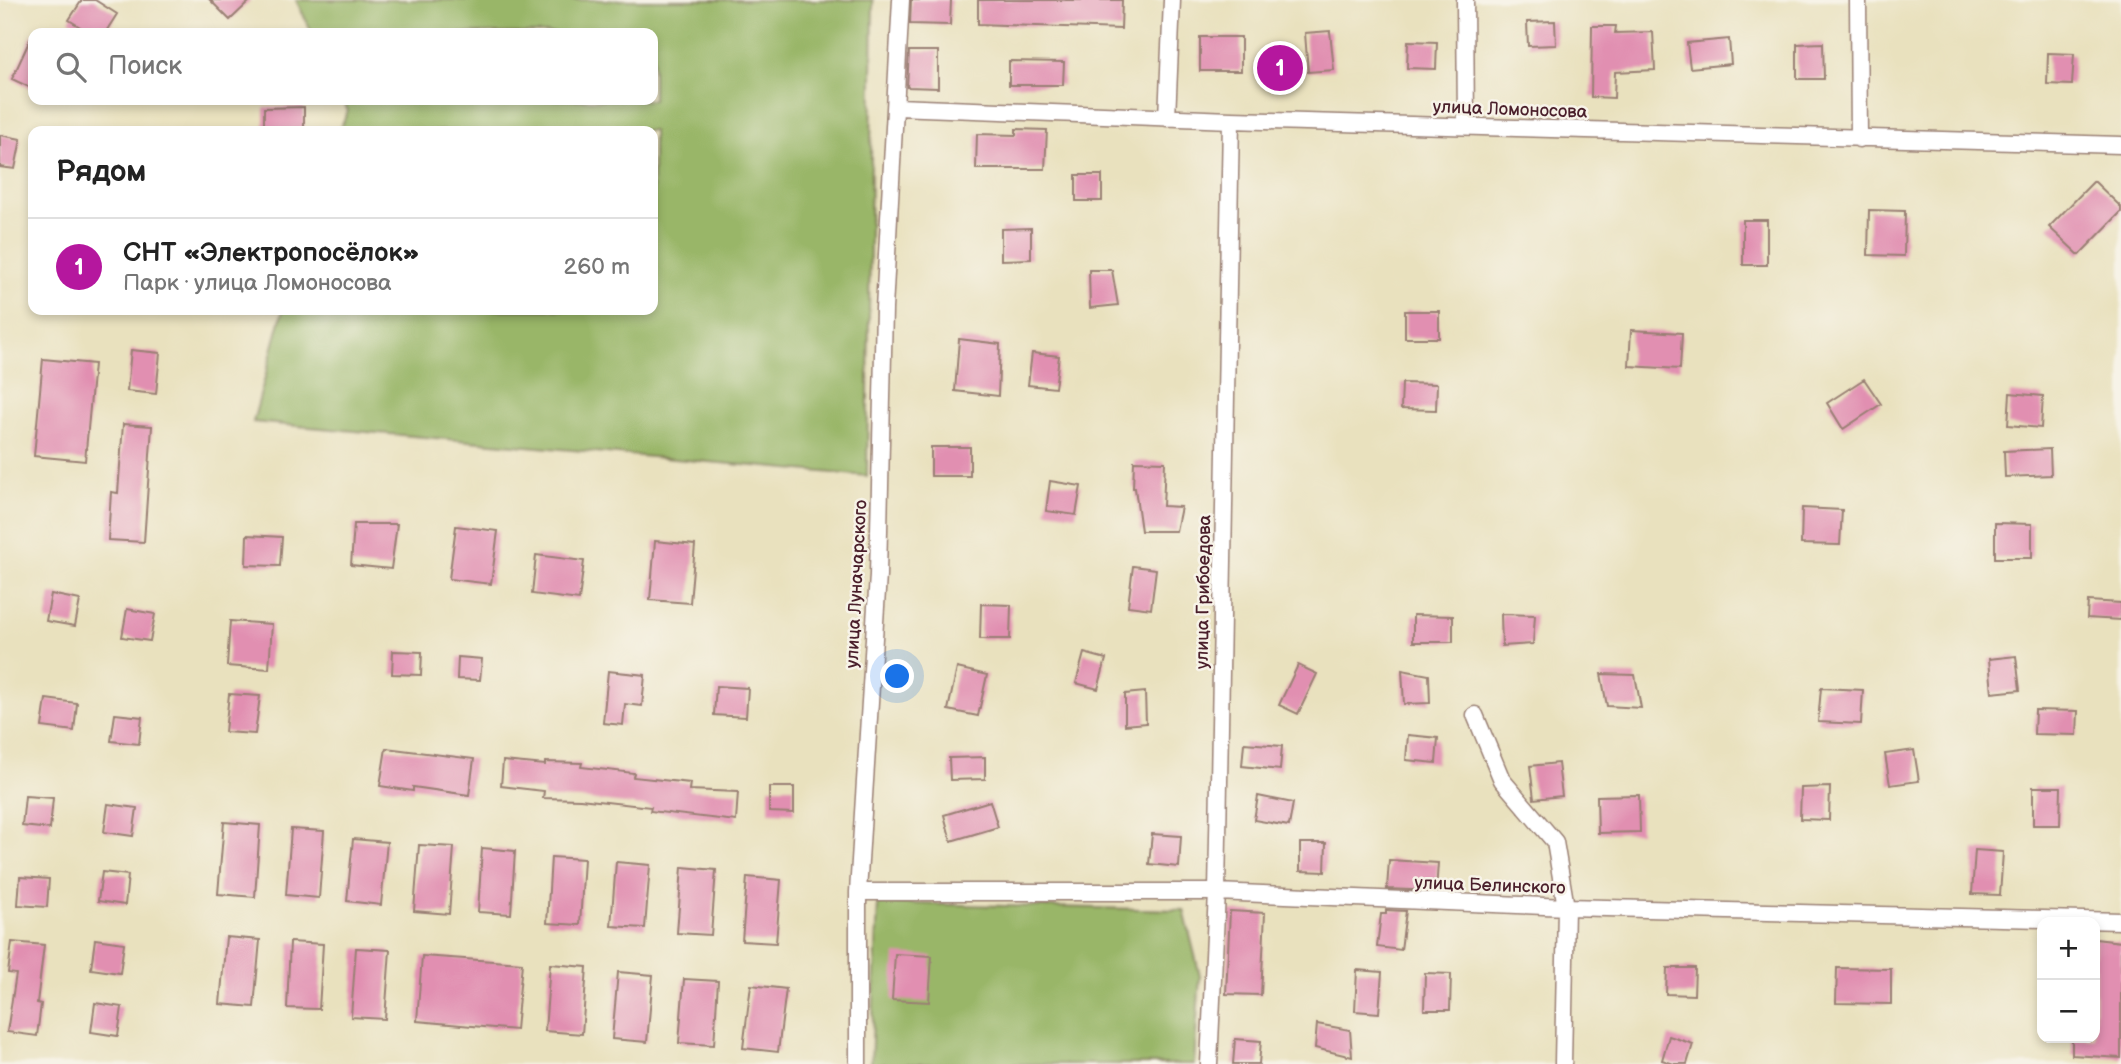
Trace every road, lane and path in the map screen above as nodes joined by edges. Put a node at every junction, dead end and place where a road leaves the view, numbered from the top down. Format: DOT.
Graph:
graph roads {
  1 [pos="901,0"];
  2 [pos="1172,0"];
  3 [pos="1465,0"];
  4 [pos="1858,0"];
  5 [pos="897,107"];
  6 [pos="1167,118"];
  7 [pos="1231,120"];
  8 [pos="1466,126"];
  9 [pos="1859,139"];
  10 [pos="2121,145"];
  11 [pos="1475,715"];
  12 [pos="858,892"];
  13 [pos="1217,892"];
  14 [pos="1566,907"];
  15 [pos="2121,921"];
  16 [pos="858,1064"];
  17 [pos="1209,1064"];
  18 [pos="1563,1064"];
  1 -- 5 [label="street, улица Луначарского"];
  2 -- 6 [label="street"];
  3 -- 8 [label="street"];
  4 -- 9 [label="street"];
  5 -- 6 [label="street, улица Ломоносова"];
  5 -- 12 [label="street, улица Луначарского"];
  6 -- 7 [label="street, улица Ломоносова"];
  7 -- 8 [label="street, улица Ломоносова"];
  7 -- 13 [label="street, улица Грибоедова"];
  8 -- 9 [label="street, улица Ломоносова"];
  9 -- 10 [label="street, улица Ломоносова"];
  11 -- 14 [label="street"];
  12 -- 13 [label="street, улица Белинского"];
  12 -- 16 [label="street, улица Луначарского"];
  13 -- 14 [label="street, улица Белинского"];
  13 -- 17 [label="street, улица Грибоедова"];
  14 -- 15 [label="street, улица Белинского"];
  14 -- 18 [label="street"];
}
